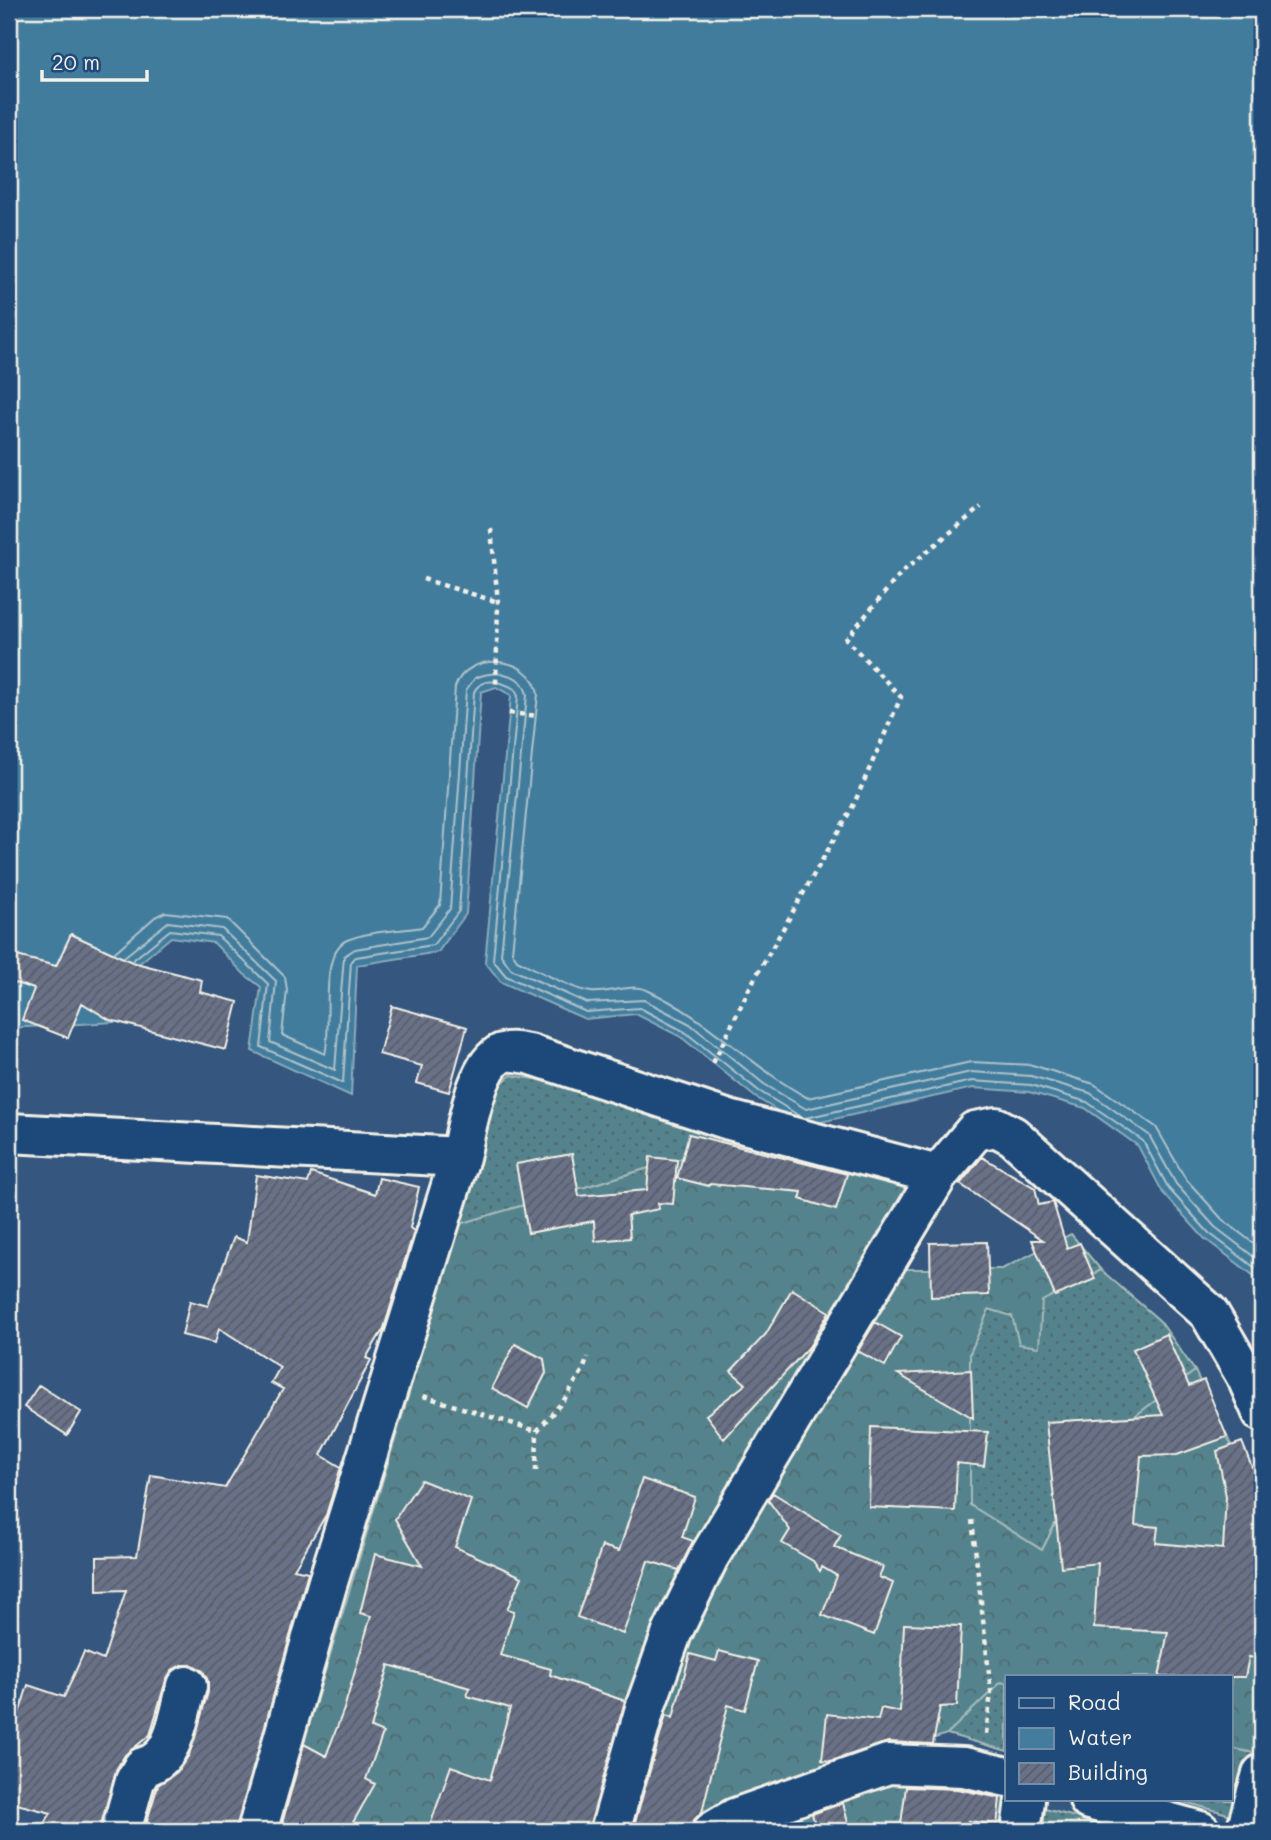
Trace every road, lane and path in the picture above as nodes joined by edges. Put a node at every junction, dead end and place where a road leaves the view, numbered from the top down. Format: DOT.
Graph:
graph roads {
  1 [pos="981,506"];
  2 [pos="491,529"];
  3 [pos="423,579"];
  4 [pos="498,602"];
  5 [pos="496,687"];
  6 [pos="509,713"];
  7 [pos="538,716"];
  8 [pos="713,1063"];
  9 [pos="9,1133"];
  10 [pos="460,1157"];
  11 [pos="938,1175"];
  12 [pos="588,1357"];
  13 [pos="389,1386"];
  14 [pos="1262,1412"];
  15 [pos="537,1431"];
  16 [pos="536,1471"];
  17 [pos="972,1520"];
  18 [pos="187,1686"];
  19 [pos="964,1767"];
  20 [pos="1262,1774"];
  21 [pos="1005,1777"];
  22 [pos="1025,1801"];
  23 [pos="1093,1801"];
  24 [pos="121,1831"];
  25 [pos="257,1831"];
  26 [pos="610,1831"];
  27 [pos="713,1831"];
  28 [pos="1021,1831"];
  29 [pos="1200,1831"];
  30 [pos="1246,1831"];
  1 -- 8 [label="path"];
  2 -- 4 [label="path"];
  3 -- 4 [label="path"];
  4 -- 5 [label="path"];
  6 -- 7 [label="path"];
  9 -- 10 [label="street"];
  10 -- 11 [label="street"];
  10 -- 13 [label="street"];
  11 -- 14 [label="street"];
  11 -- 26 [label="street"];
  12 -- 15 [label="path"];
  13 -- 15 [label="path"];
  13 -- 25 [label="street"];
  15 -- 16 [label="path"];
  17 -- 19 [label="path"];
  18 -- 24 [label="street"];
  19 -- 21 [label="street"];
  19 -- 27 [label="street"];
  20 -- 30 [label="street"];
  22 -- 28 [label="street"];
  23 -- 29 [label="street"];
}
